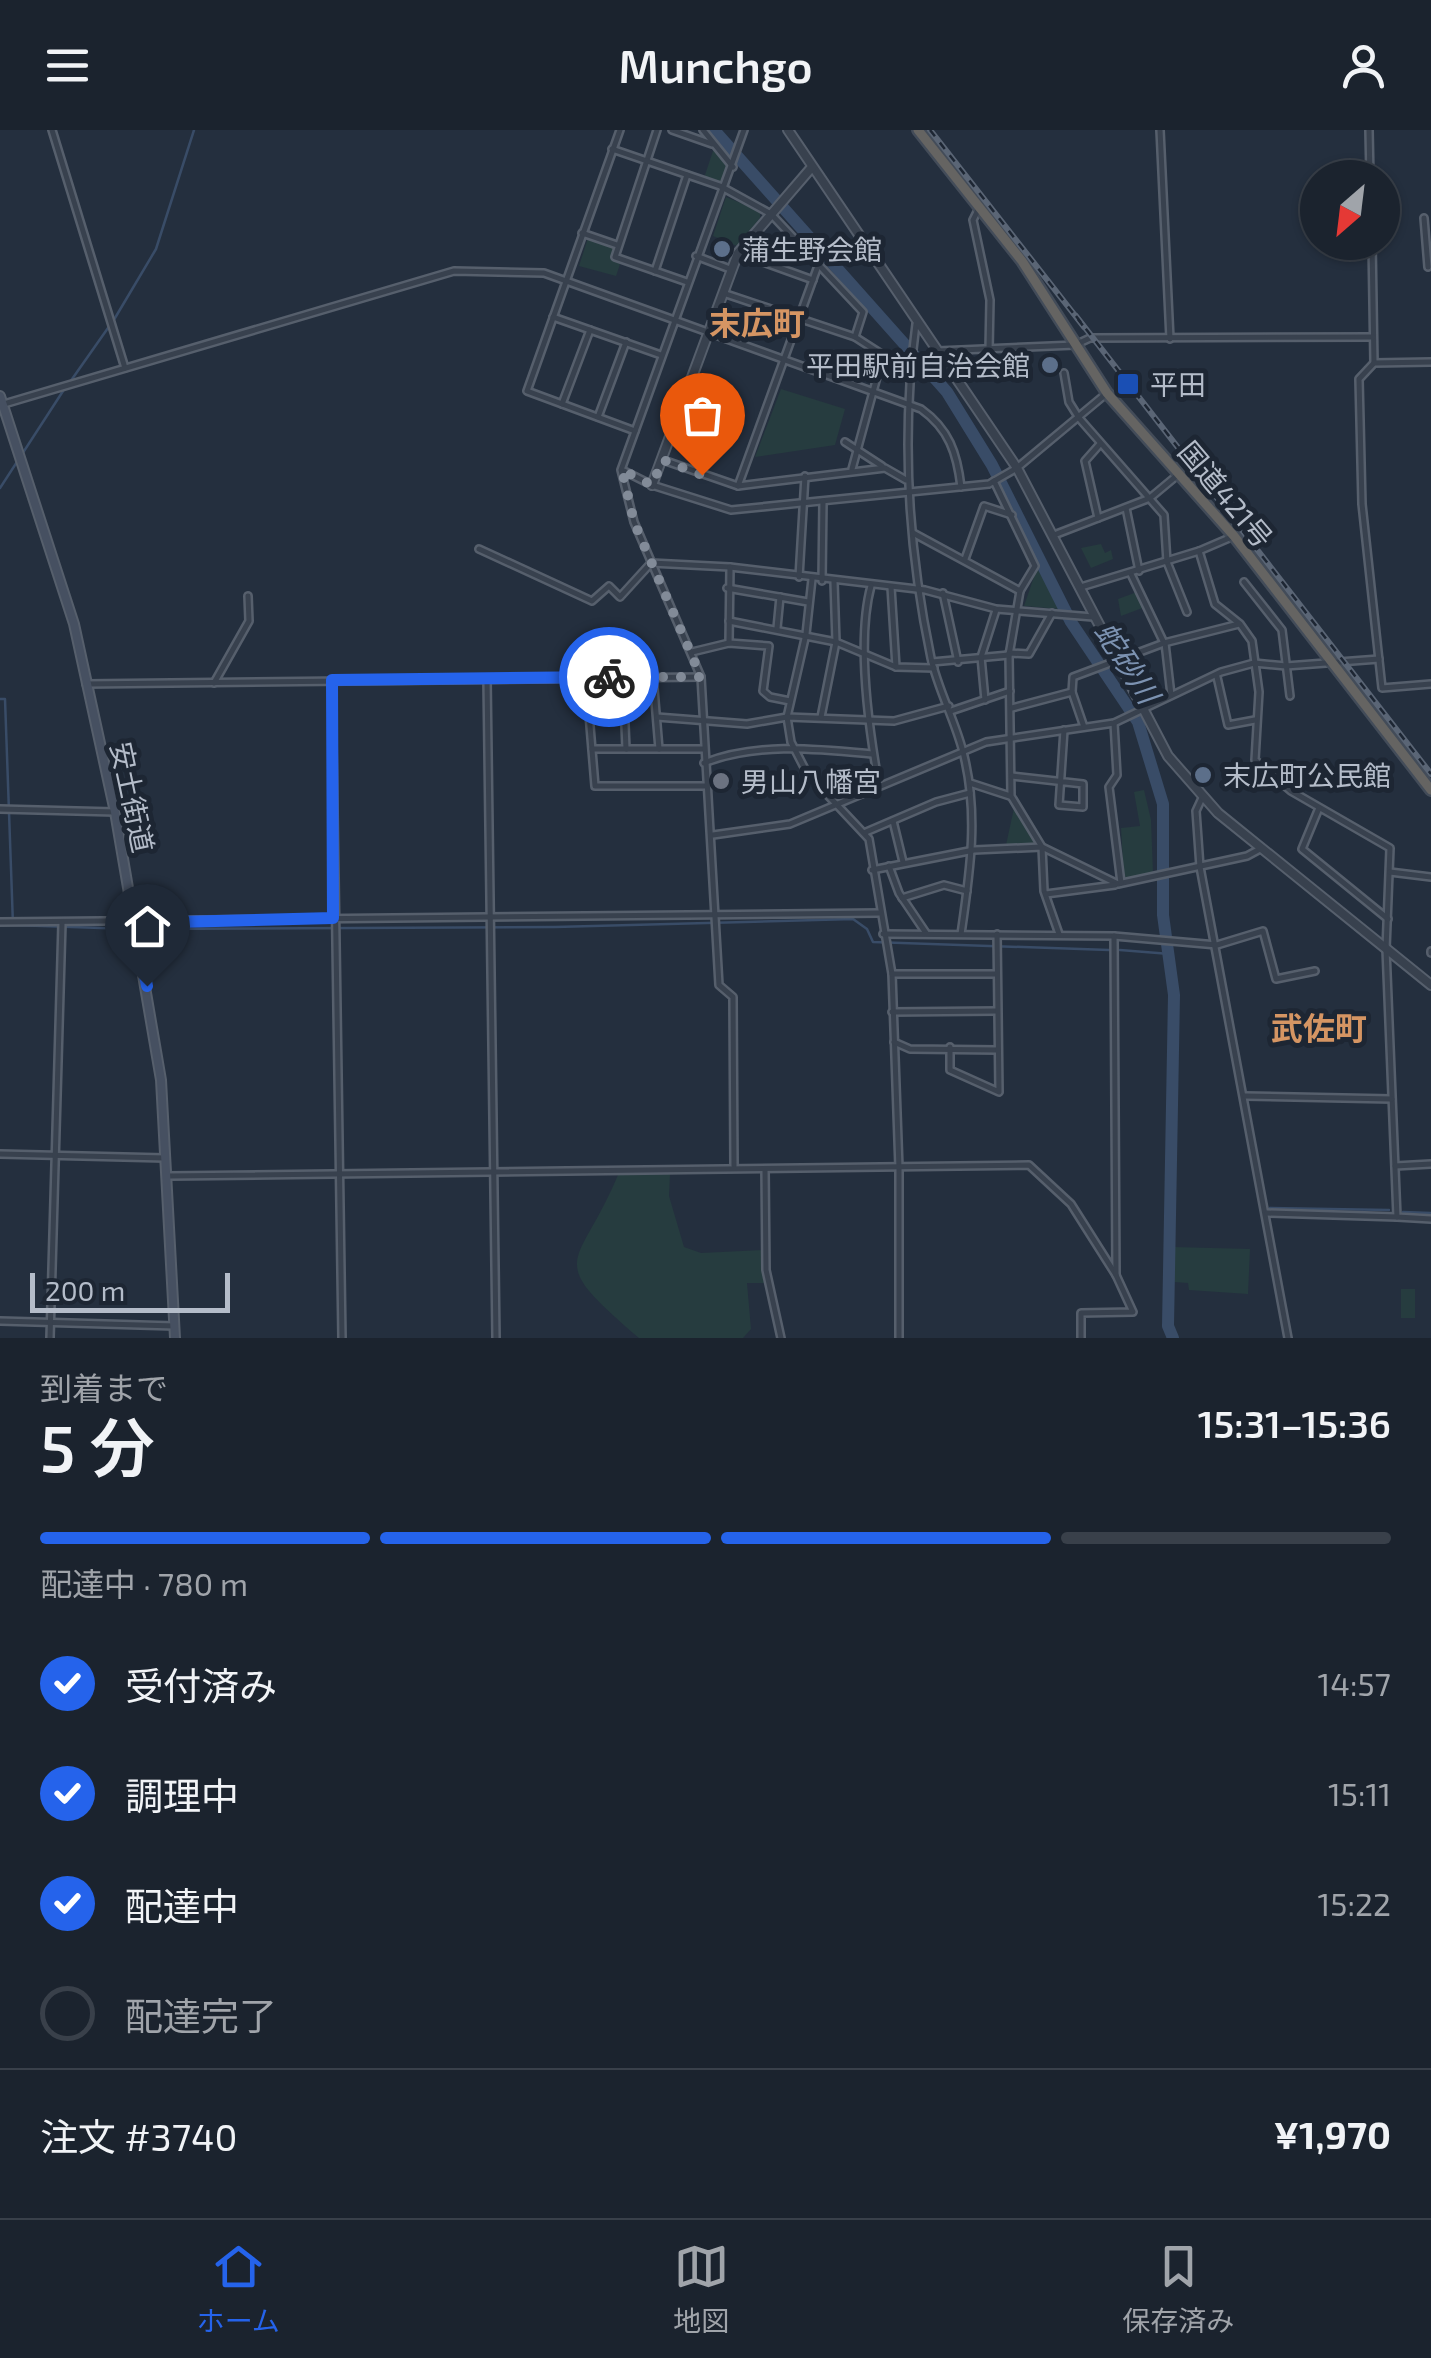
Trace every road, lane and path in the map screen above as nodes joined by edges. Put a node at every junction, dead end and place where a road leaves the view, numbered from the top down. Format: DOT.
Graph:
graph roads {
  1 [pos="52,130"];
  2 [pos="620,130"];
  3 [pos="657,130"];
  4 [pos="672,130"];
  5 [pos="703,130"];
  6 [pos="744,130"];
  7 [pos="788,130"];
  8 [pos="918,130"];
  9 [pos="1160,130"];
  10 [pos="1369,130"];
  11 [pos="715,146"];
  12 [pos="612,149"];
  13 [pos="1370,160"];
  14 [pos="647,161"];
  15 [pos="732,166"];
  16 [pos="812,167"];
  17 [pos="687,175"];
  18 [pos="720,186"];
  19 [pos="980,208"];
  20 [pos="771,214"];
  21 [pos="1424,218"];
  22 [pos="582,233"];
  23 [pos="619,245"];
  24 [pos="738,253"];
  25 [pos="696,256"];
  26 [pos="1372,260"];
  27 [pos="819,263"];
  28 [pos="1428,267"];
  29 [pos="731,269"];
  30 [pos="655,271"];
  31 [pos="813,280"];
  32 [pos="565,282"];
  33 [pos="687,282"];
  34 [pos="723,293"];
  35 [pos="552,317"];
  36 [pos="674,320"];
  37 [pos="800,320"];
  38 [pos="917,320"];
  39 [pos="590,330"];
  40 [pos="708,334"];
  41 [pos="855,337"];
  42 [pos="1373,337"];
  43 [pos="1170,340"];
  44 [pos="626,342"];
  45 [pos="1075,345"];
  46 [pos="989,350"];
  47 [pos="938,351"];
  48 [pos="662,355"];
  49 [pos="784,362"];
  50 [pos="1374,362"];
  51 [pos="1431,362"];
  52 [pos="125,368"];
  53 [pos="1064,372"];
  54 [pos="869,392"];
  55 [pos="1107,393"];
  56 [pos="1,402"];
  57 [pos="562,404"];
  58 [pos="908,406"];
  59 [pos="598,417"];
  60 [pos="1079,418"];
  61 [pos="635,430"];
  62 [pos="845,442"];
  63 [pos="1101,444"];
  64 [pos="856,448"];
  65 [pos="663,460"];
  66 [pos="885,468"];
  67 [pos="1017,468"];
  68 [pos="852,469"];
  69 [pos="622,470"];
  70 [pos="1180,473"];
  71 [pos="805,476"];
  72 [pos="906,480"];
  73 [pos="995,480"];
  74 [pos="652,485"];
  75 [pos="738,486"];
  76 [pos="961,487"];
  77 [pos="910,489"];
  78 [pos="1150,498"];
  79 [pos="823,500"];
  80 [pos="805,503"];
  81 [pos="1126,508"];
  82 [pos="1012,515"];
  83 [pos="1098,518"];
  84 [pos="913,533"];
  85 [pos="1054,535"];
  86 [pos="1234,536"];
  87 [pos="479,549"];
  88 [pos="1199,551"];
  89 [pos="965,559"];
  90 [pos="1168,562"];
  91 [pos="651,564"];
  92 [pos="730,568"];
  93 [pos="1138,570"];
  94 [pos="1131,574"];
  95 [pos="799,577"];
  96 [pos="812,579"];
  97 [pos="822,581"];
  98 [pos="834,582"];
  99 [pos="1244,582"];
  100 [pos="871,586"];
  101 [pos="727,588"];
  102 [pos="891,588"];
  103 [pos="1080,588"];
  104 [pos="920,591"];
  105 [pos="1020,591"];
  106 [pos="943,593"];
  107 [pos="248,596"];
  108 [pos="780,597"];
  109 [pos="809,602"];
  110 [pos="996,609"];
  111 [pos="1018,611"];
  112 [pos="1188,612"];
  113 [pos="1052,613"];
  114 [pos="1095,617"];
  115 [pos="729,620"];
  116 [pos="1240,624"];
  117 [pos="776,628"];
  118 [pos="806,634"];
  119 [pos="836,642"];
  120 [pos="729,643"];
  121 [pos="1165,643"];
  122 [pos="692,652"];
  123 [pos="867,652"];
  124 [pos="1009,654"];
  125 [pos="981,657"];
  126 [pos="1379,659"];
  127 [pos="1114,660"];
  128 [pos="1328,660"];
  129 [pos="958,662"];
  130 [pos="1254,663"];
  131 [pos="933,665"];
  132 [pos="1286,666"];
  133 [pos="896,667"];
  134 [pos="653,676"];
  135 [pos="622,677"];
  136 [pos="701,677"];
  137 [pos="1217,677"];
  138 [pos="586,678"];
  139 [pos="332,680"];
  140 [pos="487,680"];
  141 [pos="214,682"];
  142 [pos="86,684"];
  143 [pos="1431,684"];
  144 [pos="1010,690"];
  145 [pos="1072,692"];
  146 [pos="1171,695"];
  147 [pos="1290,696"];
  148 [pos="985,700"];
  149 [pos="790,701"];
  150 [pos="1141,707"];
  151 [pos="1012,708"];
  152 [pos="951,709"];
  153 [pos="656,717"];
  154 [pos="821,717"];
  155 [pos="702,718"];
  156 [pos="787,718"];
  157 [pos="1256,720"];
  158 [pos="870,721"];
  159 [pos="1114,723"];
  160 [pos="1084,727"];
  161 [pos="1064,730"];
  162 [pos="1012,738"];
  163 [pos="794,748"];
  164 [pos="592,749"];
  165 [pos="626,749"];
  166 [pos="659,749"];
  167 [pos="703,749"];
  168 [pos="962,749"];
  169 [pos="873,754"];
  170 [pos="704,763"];
  171 [pos="1012,776"];
  172 [pos="1060,782"];
  173 [pos="970,784"];
  174 [pos="706,786"];
  175 [pos="879,786"];
  176 [pos="1431,790"];
  177 [pos="970,793"];
  178 [pos="1011,796"];
  179 [pos="1202,798"];
  180 [pos="838,806"];
  181 [pos="1320,808"];
  182 [pos="0,809"];
  183 [pos="115,812"];
  184 [pos="892,820"];
  185 [pos="866,832"];
  186 [pos="712,835"];
  187 [pos="1042,847"];
  188 [pos="1262,848"];
  189 [pos="974,850"];
  190 [pos="903,862"];
  191 [pos="888,866"];
  192 [pos="1200,867"];
  193 [pos="872,870"];
  194 [pos="1390,872"];
  195 [pos="1431,877"];
  196 [pos="1119,884"];
  197 [pos="967,891"];
  198 [pos="1046,894"];
  199 [pos="902,898"];
  200 [pos="878,912"];
  201 [pos="333,918"];
  202 [pos="718,918"];
  203 [pos="491,919"];
  204 [pos="1388,919"];
  205 [pos="0,922"];
  206 [pos="135,923"];
  207 [pos="62,924"];
  208 [pos="926,932"];
  209 [pos="883,934"];
  210 [pos="961,934"];
  211 [pos="997,934"];
  212 [pos="1058,934"];
  213 [pos="1114,936"];
  214 [pos="1217,945"];
  215 [pos="1386,949"];
  216 [pos="1315,971"];
  217 [pos="892,974"];
  218 [pos="997,974"];
  219 [pos="1431,985"];
  220 [pos="892,1012"];
  221 [pos="997,1012"];
  222 [pos="894,1042"];
  223 [pos="950,1047"];
  224 [pos="998,1050"];
  225 [pos="1245,1096"];
  226 [pos="1392,1099"];
  227 [pos="0,1154"];
  228 [pos="53,1156"];
  229 [pos="168,1158"];
  230 [pos="1431,1164"];
  231 [pos="734,1166"];
  232 [pos="1395,1166"];
  233 [pos="899,1168"];
  234 [pos="765,1169"];
  235 [pos="495,1173"];
  236 [pos="338,1174"];
  237 [pos="170,1176"];
  238 [pos="1267,1214"];
  239 [pos="1397,1217"];
  240 [pos="1431,1219"];
  241 [pos="1116,1275"];
  242 [pos="0,1321"];
  243 [pos="50,1323"];
  244 [pos="175,1326"];
  245 [pos="50,1338"];
  246 [pos="175,1338"];
  247 [pos="342,1338"];
  248 [pos="496,1338"];
  249 [pos="781,1338"];
  250 [pos="899,1338"];
  251 [pos="1081,1338"];
  252 [pos="1288,1338"];
  1 -- 52 [label="street"];
  2 -- 12 [label="street"];
  3 -- 14 [label="street"];
  4 -- 11 [label="street"];
  5 -- 11 [label="street"];
  6 -- 15 [label="street"];
  7 -- 16 [label="street"];
  8 -- 19 [label="highway, 国道421号"];
  9 -- 43 [label="street"];
  10 -- 13 [label="street"];
  11 -- 15 [label="street"];
  12 -- 14 [label="street"];
  12 -- 22 [label="street"];
  14 -- 17 [label="street"];
  14 -- 23 [label="street"];
  15 -- 18 [label="street"];
  16 -- 20 [label="street"];
  16 -- 38 [label="street"];
  17 -- 18 [label="street"];
  17 -- 30 [label="street"];
  18 -- 20 [label="street"];
  18 -- 25 [label="street"];
  19 -- 45 [label="highway, 国道421号"];
  19 -- 46 [label="street"];
  20 -- 24 [label="street"];
  20 -- 27 [label="street"];
  21 -- 28 [label="street"];
  22 -- 23 [label="street"];
  22 -- 32 [label="street"];
  23 -- 30 [label="street"];
  24 -- 29 [label="street"];
  24 -- 31 [label="street"];
  25 -- 29 [label="street"];
  25 -- 33 [label="street"];
  26 -- 42 [label="street"];
  27 -- 31 [label="street"];
  27 -- 41 [label="street"];
  29 -- 34 [label="street"];
  30 -- 33 [label="street"];
  31 -- 37 [label="street"];
  32 -- 35 [label="street"];
  32 -- 36 [label="street"];
  32 -- 52 [label="street"];
  33 -- 36 [label="street"];
  34 -- 37 [label="street"];
  34 -- 40 [label="street"];
  35 -- 39 [label="street"];
  35 -- 57 [label="street"];
  36 -- 40 [label="street"];
  36 -- 48 [label="street"];
  37 -- 41 [label="street"];
  37 -- 49 [label="street"];
  38 -- 47 [label="street"];
  38 -- 58 [label="street"];
  39 -- 44 [label="street"];
  39 -- 57 [label="street"];
  40 -- 49 [label="street"];
  40 -- 65 [label="street"];
  41 -- 54 [label="street"];
  42 -- 43 [label="street"];
  42 -- 50 [label="street"];
  43 -- 45 [label="street"];
  44 -- 48 [label="street"];
  44 -- 59 [label="street"];
  45 -- 46 [label="street"];
  45 -- 55 [label="highway, 国道421号"];
  46 -- 47 [label="street"];
  47 -- 67 [label="street"];
  48 -- 61 [label="street"];
  49 -- 54 [label="street"];
  49 -- 75 [label="street"];
  50 -- 51 [label="street"];
  50 -- 126 [label="street"];
  52 -- 56 [label="street"];
  53 -- 60 [label="street"];
  54 -- 58 [label="street"];
  54 -- 64 [label="street"];
  55 -- 60 [label="street"];
  55 -- 70 [label="highway, 国道421号"];
  56 -- 142 [label="main road, 安土街道"];
  57 -- 59 [label="street"];
  58 -- 72 [label="street"];
  58 -- 76 [label="street"];
  59 -- 61 [label="street"];
  60 -- 63 [label="street"];
  60 -- 67 [label="street"];
  61 -- 69 [label="street"];
  62 -- 64 [label="street"];
  63 -- 78 [label="street"];
  63 -- 83 [label="street"];
  64 -- 66 [label="street"];
  64 -- 68 [label="street"];
  65 -- 74 [label="street"];
  65 -- 75 [label="street"];
  66 -- 68 [label="street"];
  66 -- 72 [label="street"];
  67 -- 73 [label="street"];
  67 -- 85 [label="street"];
  68 -- 71 [label="street"];
  69 -- 74 [label="street"];
  69 -- 91 [label="street"];
  70 -- 78 [label="street"];
  70 -- 86 [label="highway, 国道421号"];
  71 -- 75 [label="street"];
  71 -- 80 [label="street"];
  72 -- 77 [label="street"];
  73 -- 76 [label="street"];
  73 -- 82 [label="street"];
  74 -- 80 [label="street"];
  76 -- 77 [label="street"];
  77 -- 79 [label="street"];
  77 -- 84 [label="street"];
  78 -- 81 [label="street"];
  78 -- 90 [label="street"];
  79 -- 80 [label="street"];
  79 -- 97 [label="street"];
  80 -- 95 [label="street"];
  81 -- 83 [label="street"];
  81 -- 93 [label="street"];
  82 -- 89 [label="street"];
  82 -- 105 [label="street"];
  83 -- 85 [label="street"];
  84 -- 89 [label="street"];
  84 -- 104 [label="street"];
  85 -- 103 [label="street"];
  86 -- 88 [label="street"];
  86 -- 128 [label="highway, 国道421号"];
  87 -- 91 [label="street"];
  88 -- 90 [label="street"];
  88 -- 116 [label="street"];
  89 -- 105 [label="street"];
  90 -- 93 [label="street"];
  90 -- 112 [label="street"];
  91 -- 92 [label="street"];
  91 -- 122 [label="street"];
  92 -- 95 [label="street"];
  92 -- 101 [label="street"];
  93 -- 94 [label="street"];
  94 -- 103 [label="street"];
  94 -- 121 [label="street"];
  95 -- 96 [label="street"];
  96 -- 97 [label="street"];
  96 -- 109 [label="street"];
  97 -- 98 [label="street"];
  98 -- 100 [label="street"];
  98 -- 119 [label="street"];
  99 -- 132 [label="street"];
  100 -- 102 [label="street"];
  100 -- 123 [label="street"];
  101 -- 108 [label="street"];
  101 -- 115 [label="street"];
  102 -- 104 [label="street"];
  102 -- 133 [label="street"];
  103 -- 114 [label="street"];
  104 -- 106 [label="street"];
  104 -- 131 [label="street"];
  105 -- 111 [label="street"];
  106 -- 110 [label="street"];
  106 -- 129 [label="street"];
  107 -- 141 [label="street"];
  108 -- 109 [label="street"];
  108 -- 117 [label="street"];
  109 -- 118 [label="street"];
  110 -- 111 [label="street"];
  110 -- 125 [label="street"];
  111 -- 113 [label="street"];
  111 -- 124 [label="street"];
  113 -- 114 [label="street"];
  113 -- 124 [label="street"];
  114 -- 127 [label="street"];
  115 -- 117 [label="street"];
  115 -- 120 [label="street"];
  116 -- 121 [label="street"];
  116 -- 130 [label="street"];
  117 -- 118 [label="street"];
  118 -- 119 [label="street"];
  118 -- 149 [label="street"];
  119 -- 123 [label="street"];
  119 -- 154 [label="street"];
  120 -- 122 [label="street"];
  120 -- 149 [label="street"];
  121 -- 127 [label="street"];
  121 -- 146 [label="street"];
  122 -- 136 [label="street"];
  123 -- 133 [label="street"];
  123 -- 158 [label="street"];
  124 -- 125 [label="street"];
  124 -- 144 [label="street"];
  125 -- 129 [label="street"];
  125 -- 148 [label="street"];
  126 -- 128 [label="street"];
  126 -- 143 [label="street"];
  127 -- 145 [label="street"];
  127 -- 150 [label="street"];
  128 -- 132 [label="street"];
  128 -- 176 [label="highway, 国道421号"];
  129 -- 131 [label="street"];
  130 -- 132 [label="street"];
  130 -- 137 [label="street"];
  130 -- 157 [label="street"];
  131 -- 133 [label="street"];
  131 -- 152 [label="street"];
  132 -- 147 [label="street"];
  134 -- 135 [label="street"];
  134 -- 136 [label="street"];
  134 -- 153 [label="street"];
  135 -- 138 [label="street"];
  135 -- 165 [label="street"];
  136 -- 155 [label="street"];
  137 -- 146 [label="street"];
  137 -- 157 [label="street"];
  138 -- 140 [label="street"];
  138 -- 164 [label="street"];
  139 -- 140 [label="street"];
  139 -- 141 [label="street"];
  139 -- 201 [label="street"];
  140 -- 203 [label="street"];
  141 -- 142 [label="street"];
  142 -- 183 [label="main road, 安土街道"];
  144 -- 148 [label="street"];
  144 -- 151 [label="street"];
  145 -- 151 [label="street"];
  145 -- 160 [label="street"];
  146 -- 150 [label="street"];
  148 -- 152 [label="street"];
  149 -- 156 [label="street"];
  150 -- 159 [label="street"];
  150 -- 179 [label="street"];
  151 -- 162 [label="street"];
  152 -- 158 [label="street"];
  152 -- 168 [label="street"];
  153 -- 155 [label="street"];
  153 -- 166 [label="street"];
  154 -- 156 [label="street"];
  154 -- 158 [label="street"];
  155 -- 156 [label="street"];
  155 -- 167 [label="street"];
  156 -- 163 [label="street"];
  157 -- 181 [label="street"];
  158 -- 169 [label="street"];
  159 -- 160 [label="street"];
  159 -- 196 [label="street"];
  160 -- 161 [label="street"];
  161 -- 162 [label="street"];
  161 -- 172 [label="street"];
  162 -- 168 [label="street"];
  162 -- 171 [label="street"];
  163 -- 169 [label="street"];
  163 -- 170 [label="street"];
  163 -- 180 [label="street"];
  164 -- 165 [label="street"];
  164 -- 174 [label="street"];
  165 -- 166 [label="street"];
  166 -- 167 [label="street"];
  167 -- 170 [label="street"];
  168 -- 173 [label="street"];
  168 -- 175 [label="street"];
  169 -- 175 [label="street"];
  170 -- 174 [label="street"];
  171 -- 172 [label="street"];
  171 -- 178 [label="street"];
  172 -- 172 [label="street"];
  173 -- 177 [label="street"];
  173 -- 178 [label="street"];
  174 -- 186 [label="street"];
  175 -- 180 [label="street"];
  177 -- 184 [label="street"];
  177 -- 189 [label="street"];
  178 -- 187 [label="street"];
  179 -- 188 [label="street"];
  179 -- 192 [label="street"];
  180 -- 185 [label="street"];
  180 -- 186 [label="street"];
  181 -- 194 [label="street"];
  181 -- 204 [label="street"];
  182 -- 183 [label="street"];
  183 -- 206 [label="main road, 安土街道"];
  184 -- 185 [label="street"];
  184 -- 190 [label="street"];
  185 -- 193 [label="street"];
  186 -- 202 [label="street"];
  187 -- 189 [label="street"];
  187 -- 196 [label="street"];
  187 -- 198 [label="street"];
  188 -- 192 [label="street"];
  188 -- 215 [label="street"];
  189 -- 190 [label="street"];
  189 -- 197 [label="street"];
  190 -- 191 [label="street"];
  191 -- 193 [label="street"];
  191 -- 199 [label="street"];
  192 -- 196 [label="street"];
  192 -- 214 [label="street"];
  193 -- 200 [label="street"];
  194 -- 195 [label="street"];
  194 -- 204 [label="street"];
  196 -- 198 [label="street"];
  197 -- 199 [label="street"];
  197 -- 210 [label="street"];
  198 -- 212 [label="street"];
  199 -- 208 [label="street"];
  200 -- 202 [label="street"];
  200 -- 209 [label="street"];
  201 -- 203 [label="street"];
  201 -- 206 [label="street"];
  201 -- 236 [label="street"];
  202 -- 203 [label="street"];
  202 -- 231 [label="street"];
  203 -- 235 [label="street"];
  204 -- 215 [label="street"];
  205 -- 207 [label="street"];
  206 -- 207 [label="street"];
  206 -- 229 [label="main road, 安土街道"];
  207 -- 228 [label="street"];
  208 -- 209 [label="street"];
  208 -- 210 [label="street"];
  209 -- 217 [label="street"];
  210 -- 211 [label="street"];
  211 -- 212 [label="street"];
  211 -- 218 [label="street"];
  212 -- 213 [label="street"];
  213 -- 214 [label="street"];
  213 -- 241 [label="street"];
  214 -- 216 [label="street"];
  214 -- 225 [label="street"];
  215 -- 219 [label="street"];
  215 -- 226 [label="street"];
  217 -- 218 [label="street"];
  217 -- 220 [label="street"];
  218 -- 221 [label="street"];
  220 -- 221 [label="street"];
  220 -- 222 [label="street"];
  221 -- 224 [label="street"];
  222 -- 223 [label="street"];
  222 -- 233 [label="street"];
  223 -- 224 [label="street"];
  223 -- 224 [label="street"];
  225 -- 226 [label="street"];
  225 -- 238 [label="street"];
  226 -- 232 [label="street"];
  227 -- 228 [label="street"];
  228 -- 229 [label="street"];
  228 -- 243 [label="street"];
  229 -- 237 [label="main road, 安土街道"];
  230 -- 232 [label="street"];
  231 -- 234 [label="street"];
  231 -- 235 [label="street"];
  232 -- 239 [label="street"];
  233 -- 234 [label="street"];
  233 -- 241 [label="street"];
  233 -- 250 [label="street"];
  234 -- 249 [label="street"];
  235 -- 236 [label="street"];
  235 -- 248 [label="street"];
  236 -- 237 [label="street"];
  236 -- 247 [label="street"];
  237 -- 244 [label="main road, 安土街道"];
  238 -- 239 [label="street"];
  238 -- 252 [label="street"];
  239 -- 240 [label="street"];
  241 -- 251 [label="street"];
  242 -- 243 [label="street"];
  243 -- 244 [label="street"];
  243 -- 245 [label="street"];
  244 -- 246 [label="main road, 安土街道"];
}
